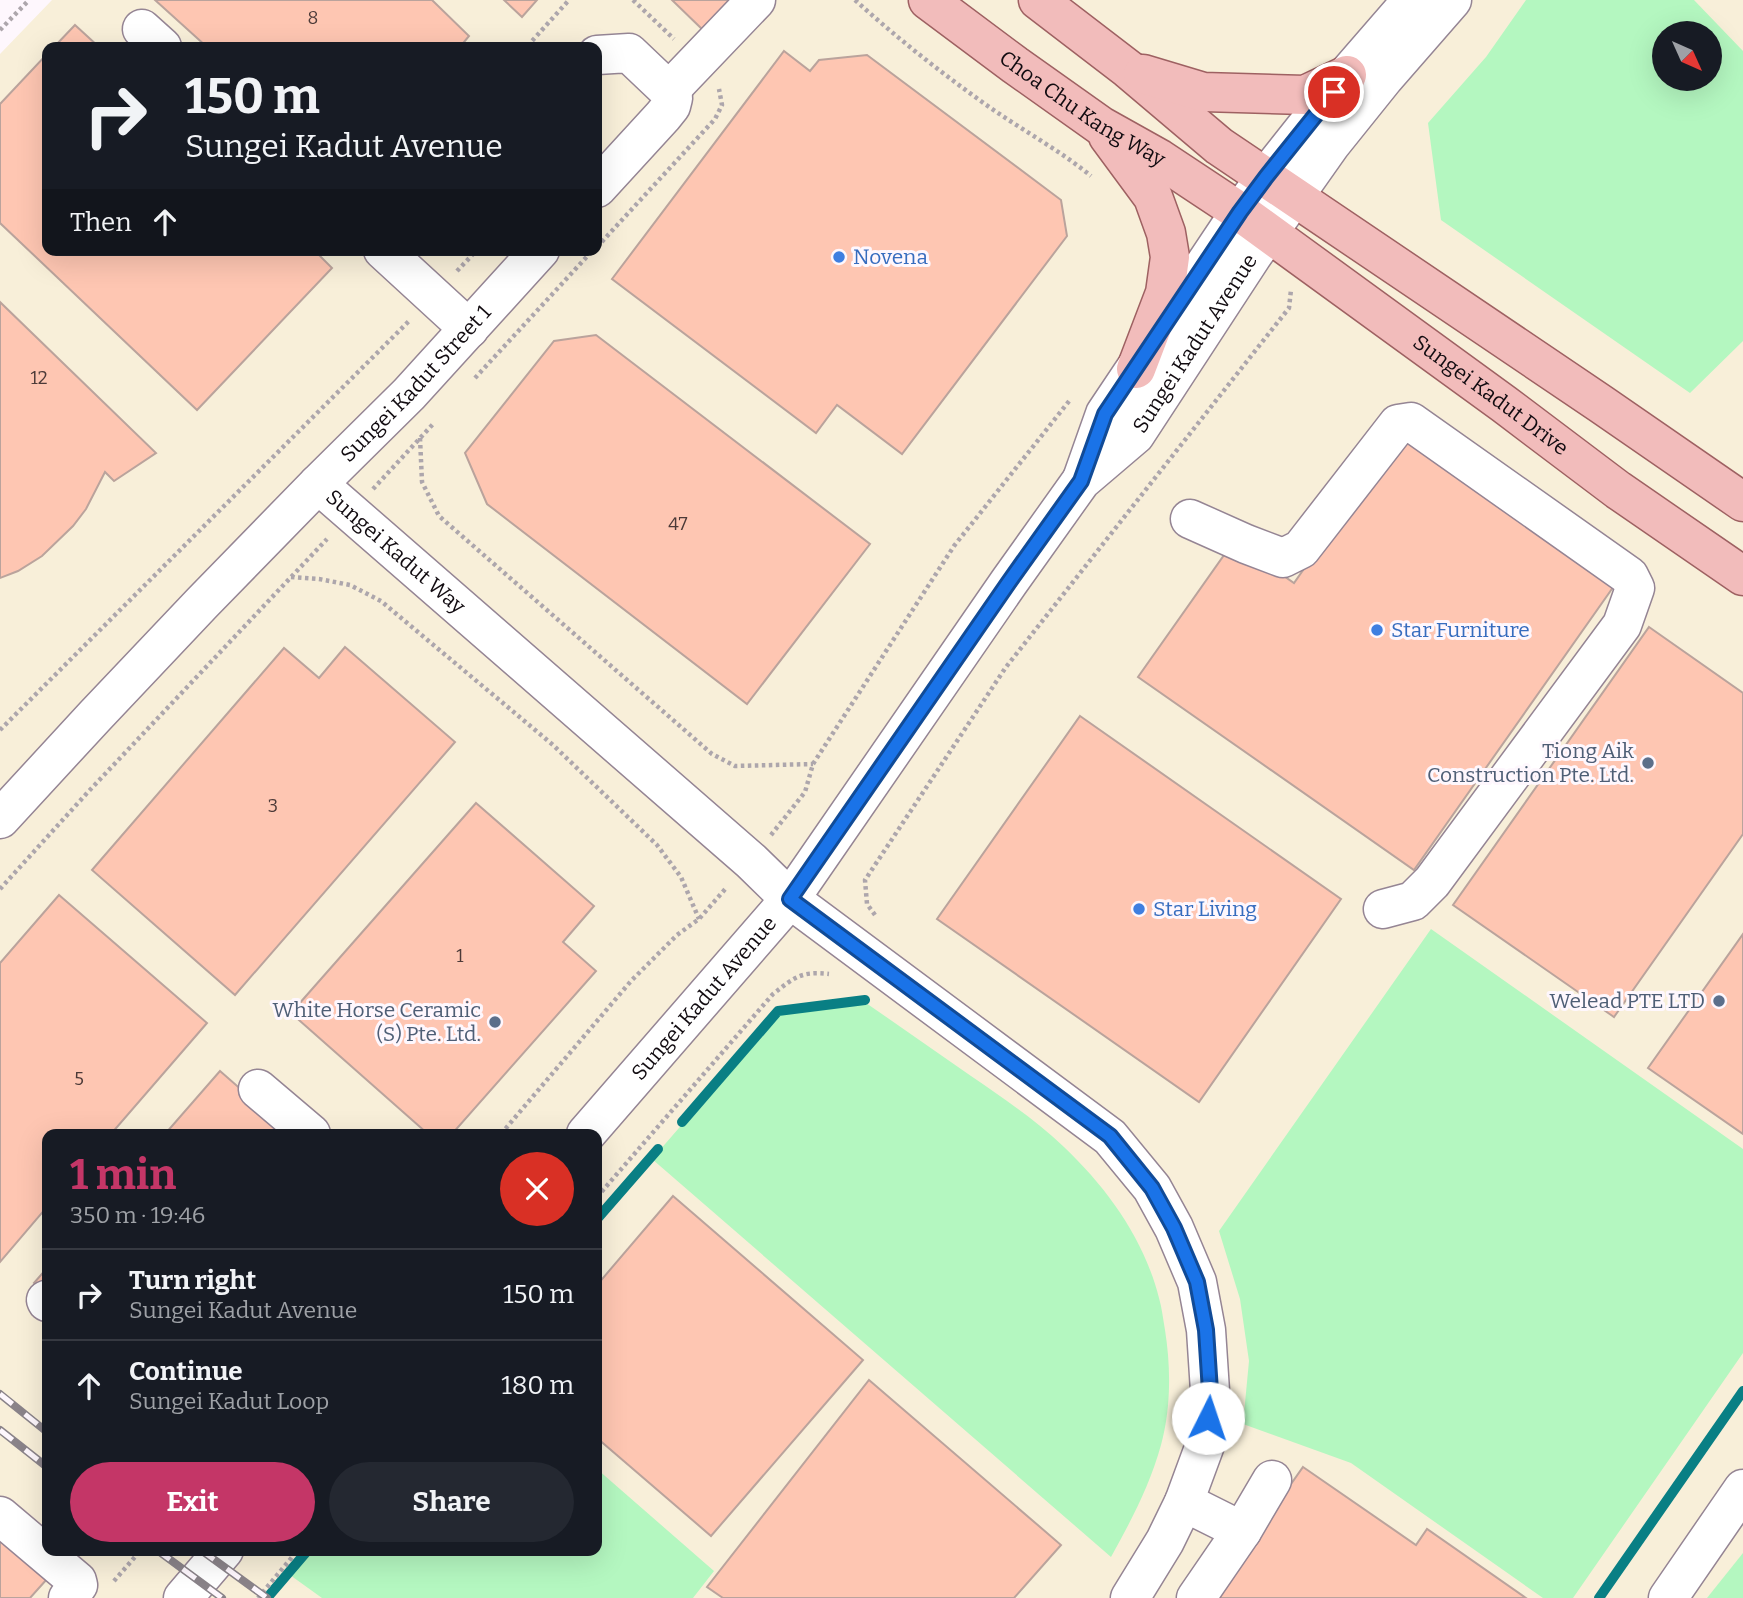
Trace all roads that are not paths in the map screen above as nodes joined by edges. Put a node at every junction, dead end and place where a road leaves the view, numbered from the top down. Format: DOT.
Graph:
graph roads {
  1 [pos="756,0"];
  2 [pos="928,0"];
  3 [pos="1038,0"];
  4 [pos="1412,0"];
  5 [pos="1452,0"];
  6 [pos="602,55"];
  7 [pos="1128,69"];
  8 [pos="1347,75"];
  9 [pos="669,91"];
  10 [pos="1101,126"];
  11 [pos="602,182"];
  12 [pos="1280,186"];
  13 [pos="1254,223"];
  14 [pos="390,256"];
  15 [pos="518,266"];
  16 [pos="469,329"];
  17 [pos="1136,369"];
  18 [pos="1601,404"];
  19 [pos="1081,481"];
  20 [pos="318,484"];
  21 [pos="1618,489"];
  22 [pos="1743,502"];
  23 [pos="1190,519"];
  24 [pos="1743,576"];
  25 [pos="0,819"];
  26 [pos="790,899"];
  27 [pos="1383,909"];
  28 [pos="258,1089"];
  29 [pos="305,1129"];
  30 [pos="590,1129"];
  31 [pos="1272,1480"];
  32 [pos="1743,1489"];
  33 [pos="1184,1503"];
  34 [pos="0,1516"];
  35 [pos="1242,1531"];
  36 [pos="42,1551"];
  37 [pos="47,1556"];
  38 [pos="219,1556"];
  39 [pos="68,1598"];
  40 [pos="183,1598"];
  41 [pos="1130,1598"];
  42 [pos="1196,1598"];
  43 [pos="1668,1598"];
  1 -- 9 [label="street"];
  2 -- 10 [label="main road, Choa Chu Kang Way"];
  3 -- 7 [label="main road"];
  4 -- 8 [label="street"];
  5 -- 12 [label="street"];
  6 -- 9 [label="street"];
  7 -- 8 [label="main road"];
  7 -- 12 [label="main road"];
  8 -- 12 [label="street"];
  9 -- 11 [label="street"];
  10 -- 13 [label="main road, Choa Chu Kang Way"];
  10 -- 17 [label="main road"];
  12 -- 13 [label="street, Sungei Kadut Avenue"];
  12 -- 18 [label="main road"];
  13 -- 17 [label="street, Sungei Kadut Avenue"];
  13 -- 19 [label="street, Sungei Kadut Avenue"];
  13 -- 21 [label="main road, Sungei Kadut Drive"];
  14 -- 16 [label="street"];
  15 -- 16 [label="street, Sungei Kadut Street 1"];
  16 -- 20 [label="street, Sungei Kadut Street 1"];
  17 -- 19 [label="street, Sungei Kadut Avenue"];
  18 -- 21 [label="main road"];
  18 -- 22 [label="main road"];
  19 -- 26 [label="street, Sungei Kadut Avenue"];
  20 -- 25 [label="street, Sungei Kadut Way"];
  20 -- 26 [label="street, Sungei Kadut Way"];
  21 -- 24 [label="main road, Sungei Kadut Drive"];
  23 -- 27 [label="street"];
  26 -- 30 [label="street, Sungei Kadut Avenue"];
  26 -- 33 [label="street"];
  28 -- 29 [label="street"];
  31 -- 35 [label="street"];
  32 -- 43 [label="street"];
  33 -- 35 [label="street"];
  33 -- 41 [label="street"];
  34 -- 36 [label="street"];
  35 -- 42 [label="street"];
  37 -- 39 [label="street"];
  38 -- 40 [label="street"];
}
